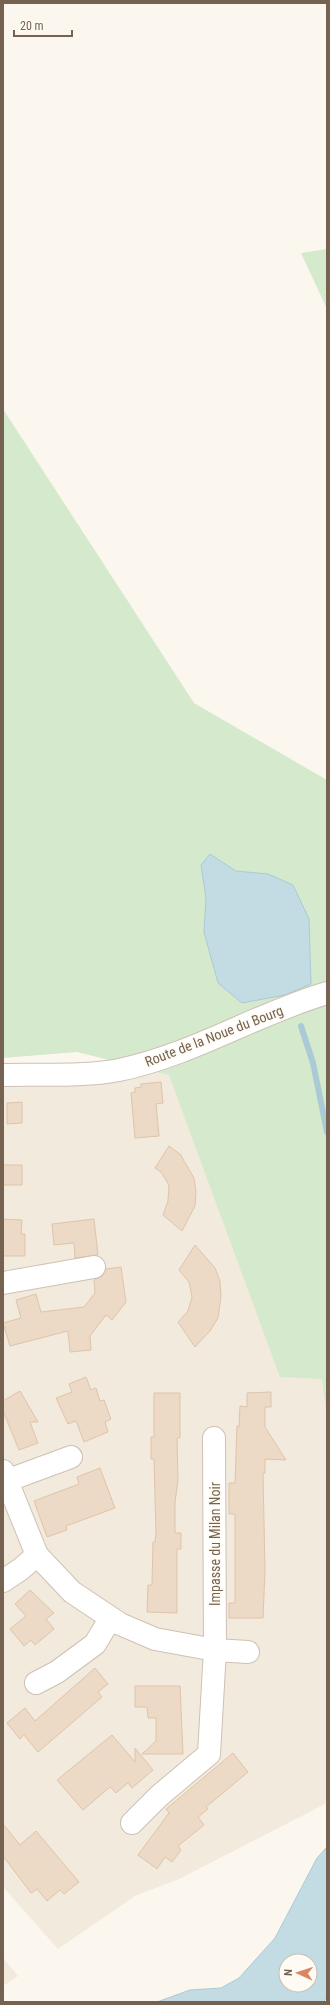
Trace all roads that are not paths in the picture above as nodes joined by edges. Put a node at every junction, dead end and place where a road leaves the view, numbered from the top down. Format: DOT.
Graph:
graph roads {
  1 [pos="327,992"];
  2 [pos="3,1074"];
  3 [pos="94,1267"];
  4 [pos="3,1283"];
  5 [pos="214,1438"];
  6 [pos="72,1457"];
  7 [pos="4,1476"];
  8 [pos="37,1555"];
  9 [pos="3,1581"];
  10 [pos="110,1619"];
  11 [pos="215,1650"];
  12 [pos="248,1652"];
  13 [pos="36,1683"];
  14 [pos="132,1823"];
  1 -- 2 [label="street, Route de la Noue du Bourg"];
  3 -- 4 [label="street"];
  5 -- 11 [label="street, Impasse du Milan Noir"];
  6 -- 7 [label="street"];
  7 -- 8 [label="street"];
  8 -- 9 [label="street"];
  8 -- 10 [label="street"];
  10 -- 11 [label="street"];
  10 -- 13 [label="street"];
  11 -- 12 [label="street"];
  11 -- 14 [label="street, Impasse du Milan Noir"];
}
